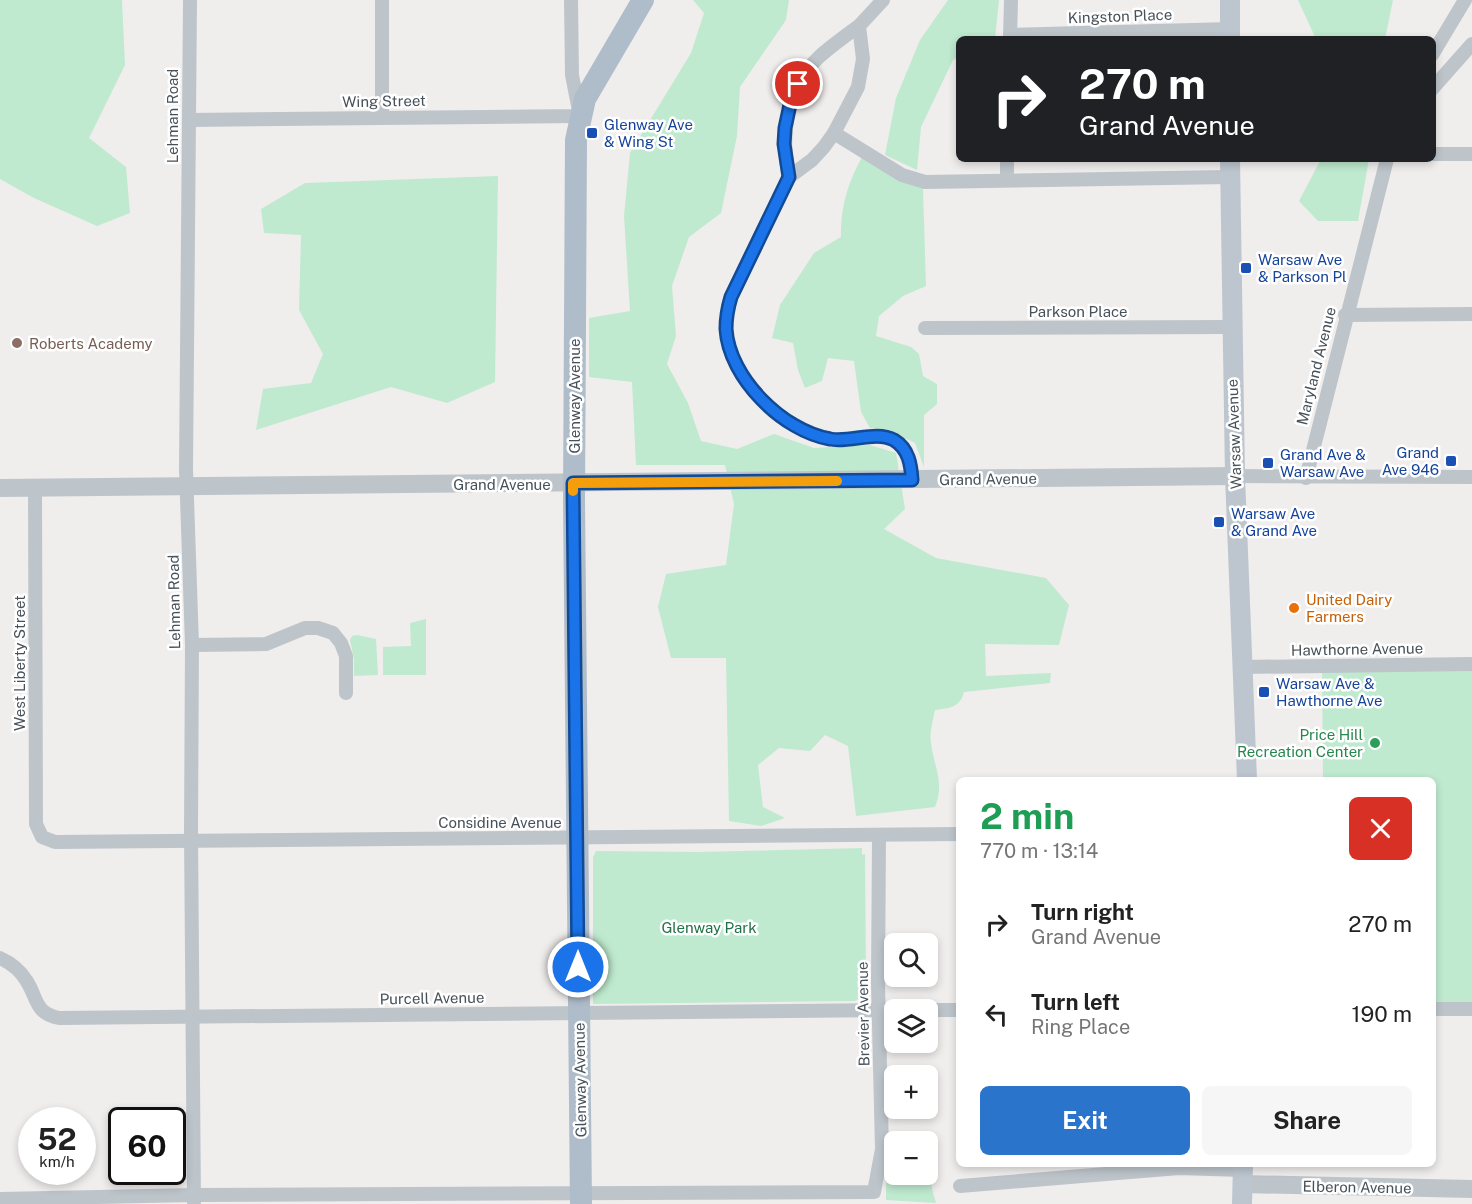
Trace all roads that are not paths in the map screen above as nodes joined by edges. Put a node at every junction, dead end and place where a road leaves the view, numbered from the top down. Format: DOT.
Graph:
graph roads {
  1 [pos="190,0"];
  2 [pos="382,0"];
  3 [pos="571,0"];
  4 [pos="643,0"];
  5 [pos="883,0"];
  6 [pos="1011,0"];
  7 [pos="1230,0"];
  8 [pos="1465,0"];
  9 [pos="859,26"];
  10 [pos="1230,34"];
  11 [pos="1010,36"];
  12 [pos="1083,36"];
  13 [pos="1472,44"];
  14 [pos="1436,48"];
  15 [pos="1436,84"];
  16 [pos="580,116"];
  17 [pos="382,117"];
  18 [pos="189,120"];
  19 [pos="834,133"];
  20 [pos="1436,154"];
  21 [pos="1472,154"];
  22 [pos="1007,162"];
  23 [pos="1386,162"];
  24 [pos="1230,168"];
  25 [pos="789,177"];
  26 [pos="1007,180"];
  27 [pos="1472,314"];
  28 [pos="1345,315"];
  29 [pos="1231,327"];
  30 [pos="925,328"];
  31 [pos="1235,476"];
  32 [pos="1472,477"];
  33 [pos="1306,478"];
  34 [pos="912,480"];
  35 [pos="573,483"];
  36 [pos="187,487"];
  37 [pos="0,488"];
  38 [pos="35,488"];
  39 [pos="192,645"];
  40 [pos="1472,664"];
  41 [pos="1243,667"];
  42 [pos="346,693"];
  43 [pos="1247,777"];
  44 [pos="956,834"];
  45 [pos="879,836"];
  46 [pos="42,837"];
  47 [pos="579,838"];
  48 [pos="191,842"];
  49 [pos="0,958"];
  50 [pos="1436,1009"];
  51 [pos="1472,1009"];
  52 [pos="938,1010"];
  53 [pos="956,1010"];
  54 [pos="879,1011"];
  55 [pos="884,1011"];
  56 [pos="578,1013"];
  57 [pos="192,1018"];
  58 [pos="1243,1173"];
  59 [pos="960,1186"];
  60 [pos="1472,1189"];
  61 [pos="581,1198"];
  62 [pos="0,1199"];
  63 [pos="194,1200"];
  64 [pos="1242,1204"];
  1 -- 18 [label="street, Lehman Road"];
  2 -- 17 [label="street"];
  3 -- 16 [label="street"];
  4 -- 16 [label="main road, Glenway Avenue"];
  5 -- 9 [label="street"];
  6 -- 11 [label="street"];
  7 -- 10 [label="main road"];
  8 -- 14 [label="street"];
  9 -- 19 [label="street"];
  9 -- 25 [label="street"];
  10 -- 12 [label="street, Kingston Place"];
  13 -- 15 [label="street"];
  16 -- 17 [label="street, Wing Street"];
  16 -- 35 [label="main road, Glenway Avenue"];
  17 -- 18 [label="street, Wing Street"];
  18 -- 36 [label="street, Lehman Road"];
  19 -- 25 [label="street"];
  19 -- 26 [label="street"];
  20 -- 21 [label="street"];
  22 -- 26 [label="street"];
  23 -- 28 [label="street, Maryland Avenue"];
  24 -- 26 [label="street"];
  24 -- 29 [label="main road, Warsaw Avenue"];
  25 -- 34 [label="street"];
  27 -- 28 [label="street"];
  28 -- 33 [label="street, Maryland Avenue"];
  29 -- 30 [label="street, Parkson Place"];
  29 -- 31 [label="main road, Warsaw Avenue"];
  31 -- 33 [label="street, Grand Avenue"];
  31 -- 34 [label="street, Grand Avenue"];
  31 -- 41 [label="main road, Warsaw Avenue"];
  32 -- 33 [label="street, Grand Avenue"];
  34 -- 35 [label="street, Grand Avenue"];
  35 -- 36 [label="street, Grand Avenue"];
  35 -- 47 [label="main road, Glenway Avenue"];
  36 -- 38 [label="street, Grand Avenue"];
  36 -- 39 [label="street, Lehman Road"];
  37 -- 38 [label="street, Grand Avenue"];
  38 -- 46 [label="street, West Liberty Street"];
  39 -- 42 [label="street"];
  39 -- 48 [label="street, Lehman Road"];
  40 -- 41 [label="street, Hawthorne Avenue"];
  41 -- 43 [label="main road, Warsaw Avenue"];
  44 -- 45 [label="street, Considine Avenue"];
  45 -- 47 [label="street, Considine Avenue"];
  45 -- 54 [label="street, Brevier Avenue"];
  46 -- 48 [label="street, Considine Avenue"];
  47 -- 48 [label="street, Considine Avenue"];
  47 -- 56 [label="main road, Glenway Avenue"];
  48 -- 57 [label="street, Lehman Road"];
  49 -- 57 [label="street, Purcell Avenue"];
  50 -- 51 [label="street"];
  52 -- 53 [label="street"];
  54 -- 55 [label="street, Purcell Avenue"];
  54 -- 56 [label="street, Purcell Avenue"];
  54 -- 61 [label="street, Brevier Avenue"];
  56 -- 57 [label="street, Purcell Avenue"];
  56 -- 61 [label="main road, Glenway Avenue"];
  57 -- 63 [label="street, Lehman Road"];
  58 -- 59 [label="street"];
  58 -- 60 [label="street, Elberon Avenue"];
  58 -- 64 [label="main road"];
  61 -- 63 [label="street"];
  62 -- 63 [label="street"];
}
